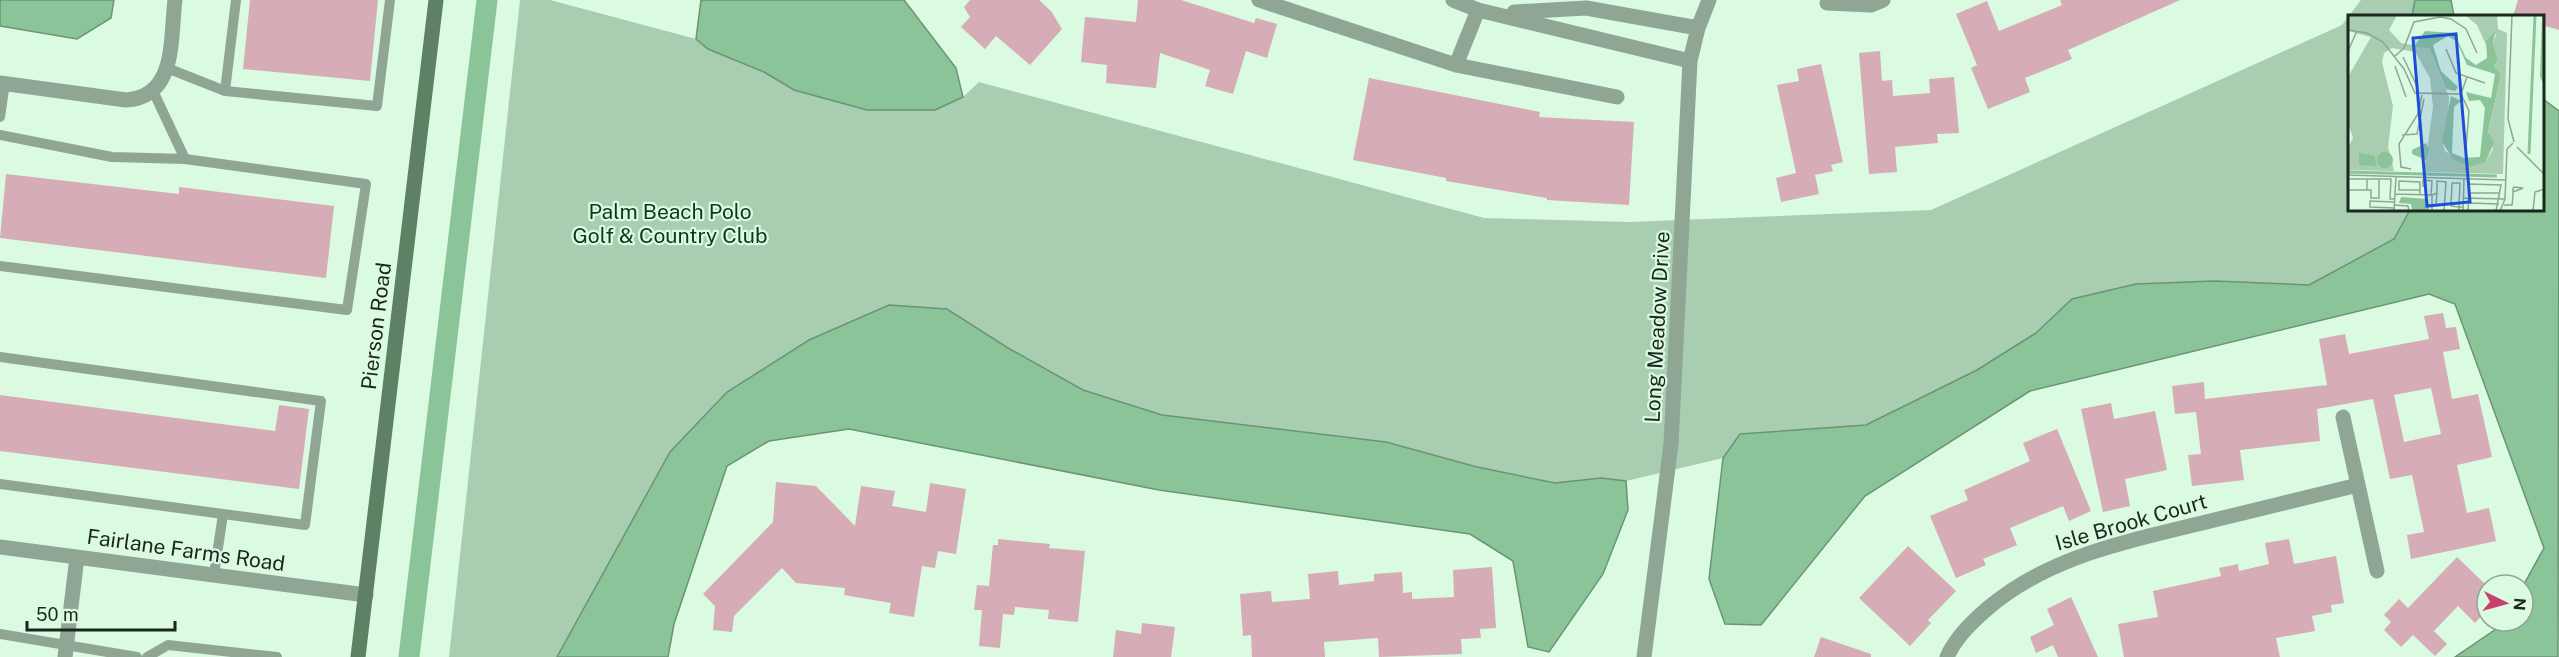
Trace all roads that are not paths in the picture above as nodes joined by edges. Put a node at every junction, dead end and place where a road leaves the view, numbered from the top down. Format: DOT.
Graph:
graph roads {
  1 [pos="175,0"];
  2 [pos="236,0"];
  3 [pos="390,0"];
  4 [pos="436,0"];
  5 [pos="1259,0"];
  6 [pos="1453,0"];
  7 [pos="1709,0"];
  8 [pos="1883,0"];
  9 [pos="1827,3"];
  10 [pos="1478,10"];
  11 [pos="1499,13"];
  12 [pos="1698,28"];
  13 [pos="1690,61"];
  14 [pos="1456,65"];
  15 [pos="167,68"];
  16 [pos="2,83"];
  17 [pos="225,91"];
  18 [pos="154,93"];
  19 [pos="1617,97"];
  20 [pos="0,117"];
  21 [pos="0,135"];
  22 [pos="184,159"];
  23 [pos="0,266"];
  24 [pos="0,357"];
  25 [pos="2343,417"];
  26 [pos="0,484"];
  27 [pos="2358,485"];
  28 [pos="223,514"];
  29 [pos="0,547"];
  30 [pos="77,557"];
  31 [pos="2377,571"];
  32 [pos="214,575"];
  33 [pos="366,595"];
  34 [pos="0,634"];
  35 [pos="66,651"];
  36 [pos="137,657"];
  37 [pos="147,657"];
  38 [pos="277,657"];
  39 [pos="358,657"];
  40 [pos="1644,657"];
  41 [pos="1947,657"];
  1 -- 15 [label="street"];
  2 -- 17 [label="lane"];
  3 -- 17 [label="lane"];
  4 -- 33 [label="street, Pierson Road"];
  5 -- 14 [label="street"];
  6 -- 10 [label="street"];
  7 -- 12 [label="street, Long Meadow Drive"];
  8 -- 9 [label="street"];
  10 -- 11 [label="street"];
  10 -- 14 [label="street"];
  11 -- 12 [label="street"];
  11 -- 13 [label="street"];
  12 -- 13 [label="street, Long Meadow Drive"];
  13 -- 40 [label="street, Long Meadow Drive"];
  14 -- 19 [label="street"];
  15 -- 17 [label="lane"];
  15 -- 18 [label="street"];
  16 -- 18 [label="street"];
  16 -- 20 [label="lane"];
  18 -- 22 [label="lane"];
  21 -- 22 [label="lane"];
  22 -- 23 [label="lane"];
  24 -- 28 [label="lane"];
  25 -- 27 [label="street"];
  26 -- 28 [label="lane"];
  27 -- 31 [label="street"];
  27 -- 41 [label="street, Isle Brook Court"];
  28 -- 32 [label="lane"];
  29 -- 30 [label="street, Fairlane Farms Road"];
  30 -- 32 [label="street, Fairlane Farms Road"];
  30 -- 35 [label="street"];
  32 -- 33 [label="street, Fairlane Farms Road"];
  33 -- 39 [label="street, Pierson Road"];
  34 -- 35 [label="lane"];
  35 -- 36 [label="lane"];
  37 -- 38 [label="lane"];
}
